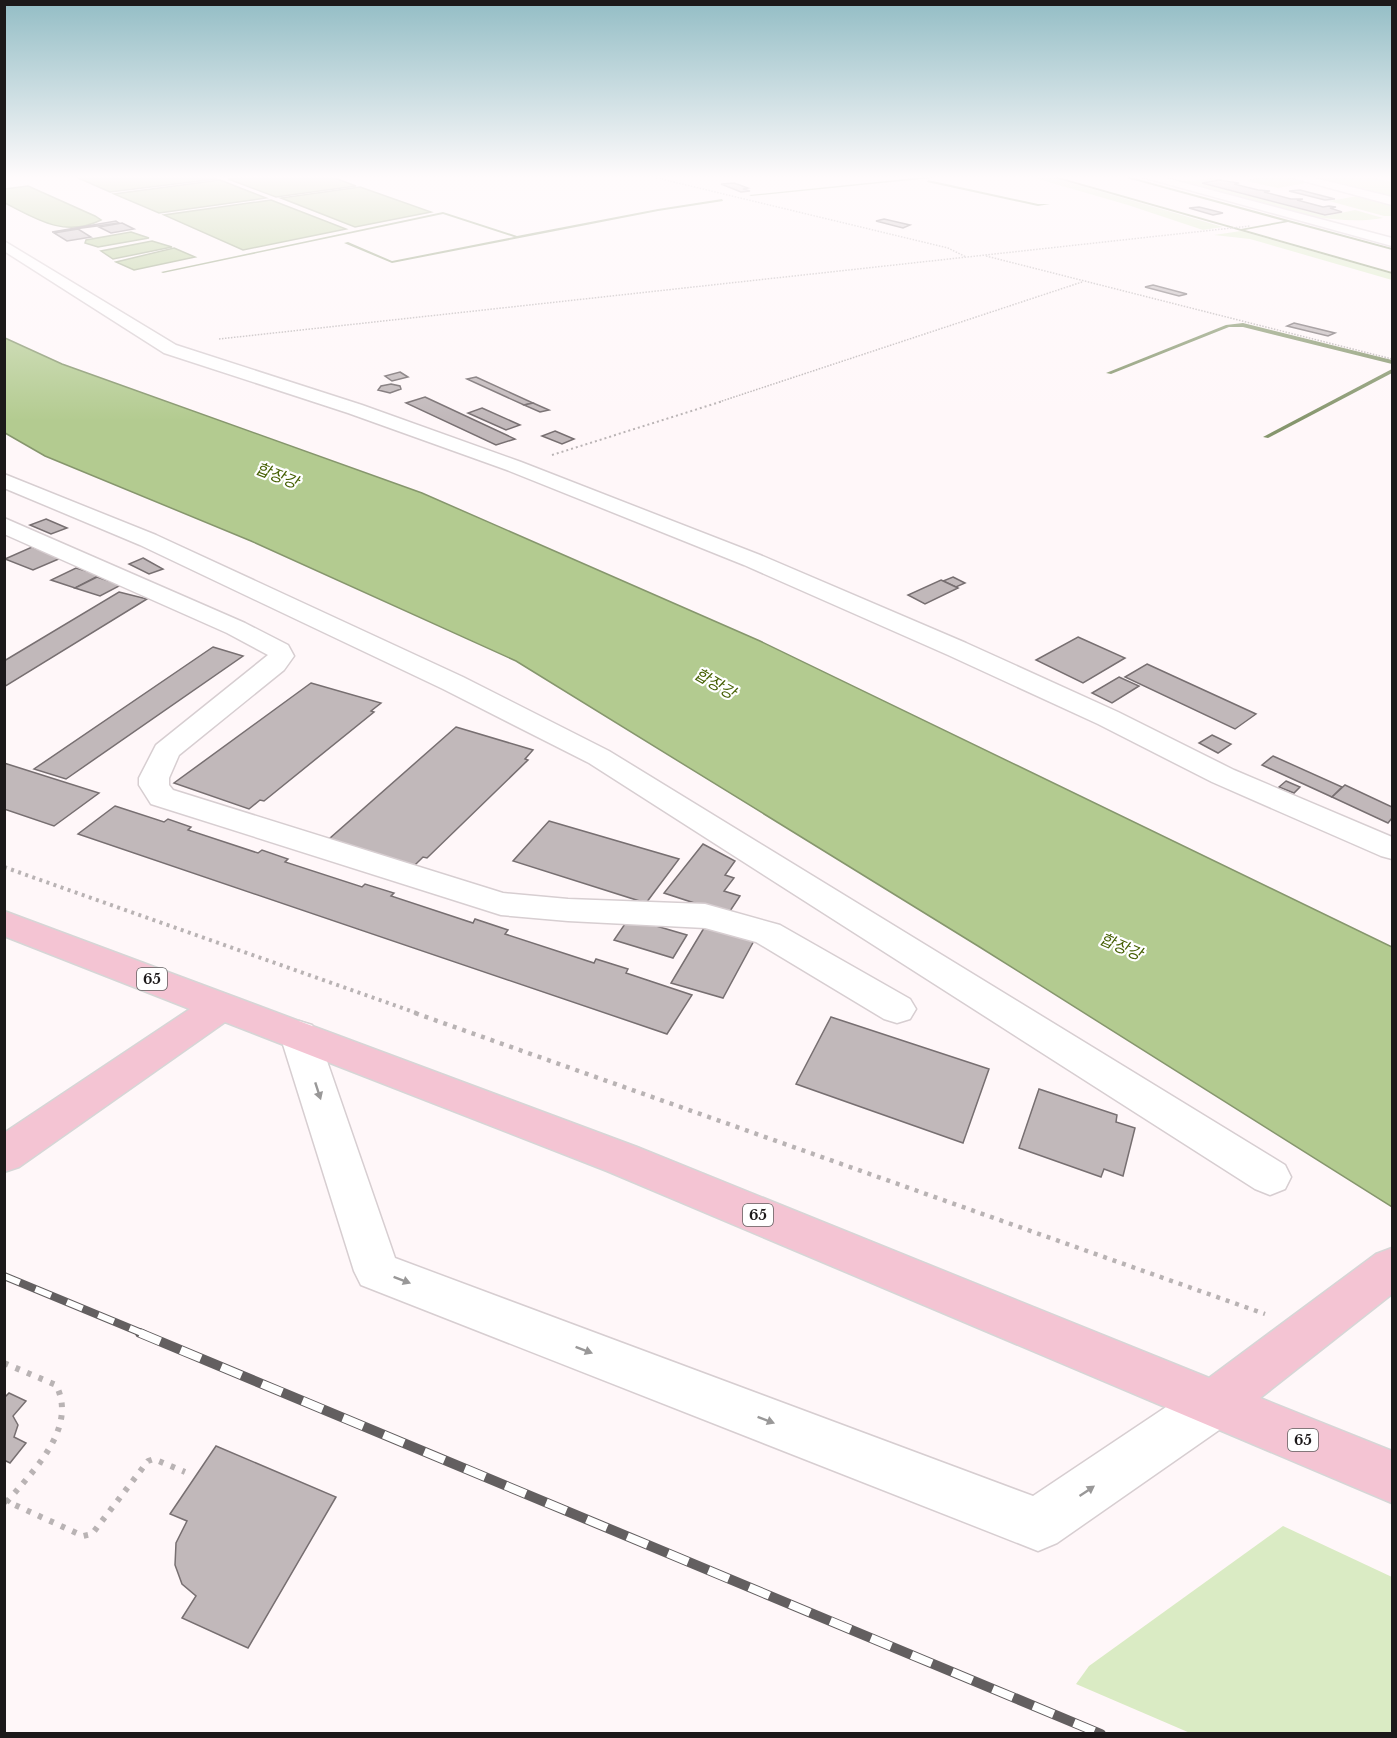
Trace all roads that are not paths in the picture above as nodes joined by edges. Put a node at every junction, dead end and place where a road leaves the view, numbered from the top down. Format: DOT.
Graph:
graph roads {
  1 [pos="25,258"];
  2 [pos="4,480"];
  3 [pos="4,525"];
  4 [pos="1392,849"];
  5 [pos="4,923"];
  6 [pos="222,1006"];
  7 [pos="897,1009"];
  8 [pos="299,1035"];
  9 [pos="4,1155"];
  10 [pos="1270,1177"];
  11 [pos="1392,1268"];
  12 [pos="1214,1404"];
  13 [pos="1392,1478"];
  1 -- 4 [label="street"];
  2 -- 10 [label="street"];
  3 -- 7 [label="street"];
  5 -- 6 [label="main road, 65"];
  6 -- 8 [label="main road, 65"];
  6 -- 9 [label="main road"];
  8 -- 12 [label="main road, 65"];
  8 -- 12 [label="street, one-way"];
  11 -- 12 [label="main road"];
  12 -- 13 [label="main road, 65"];
}
